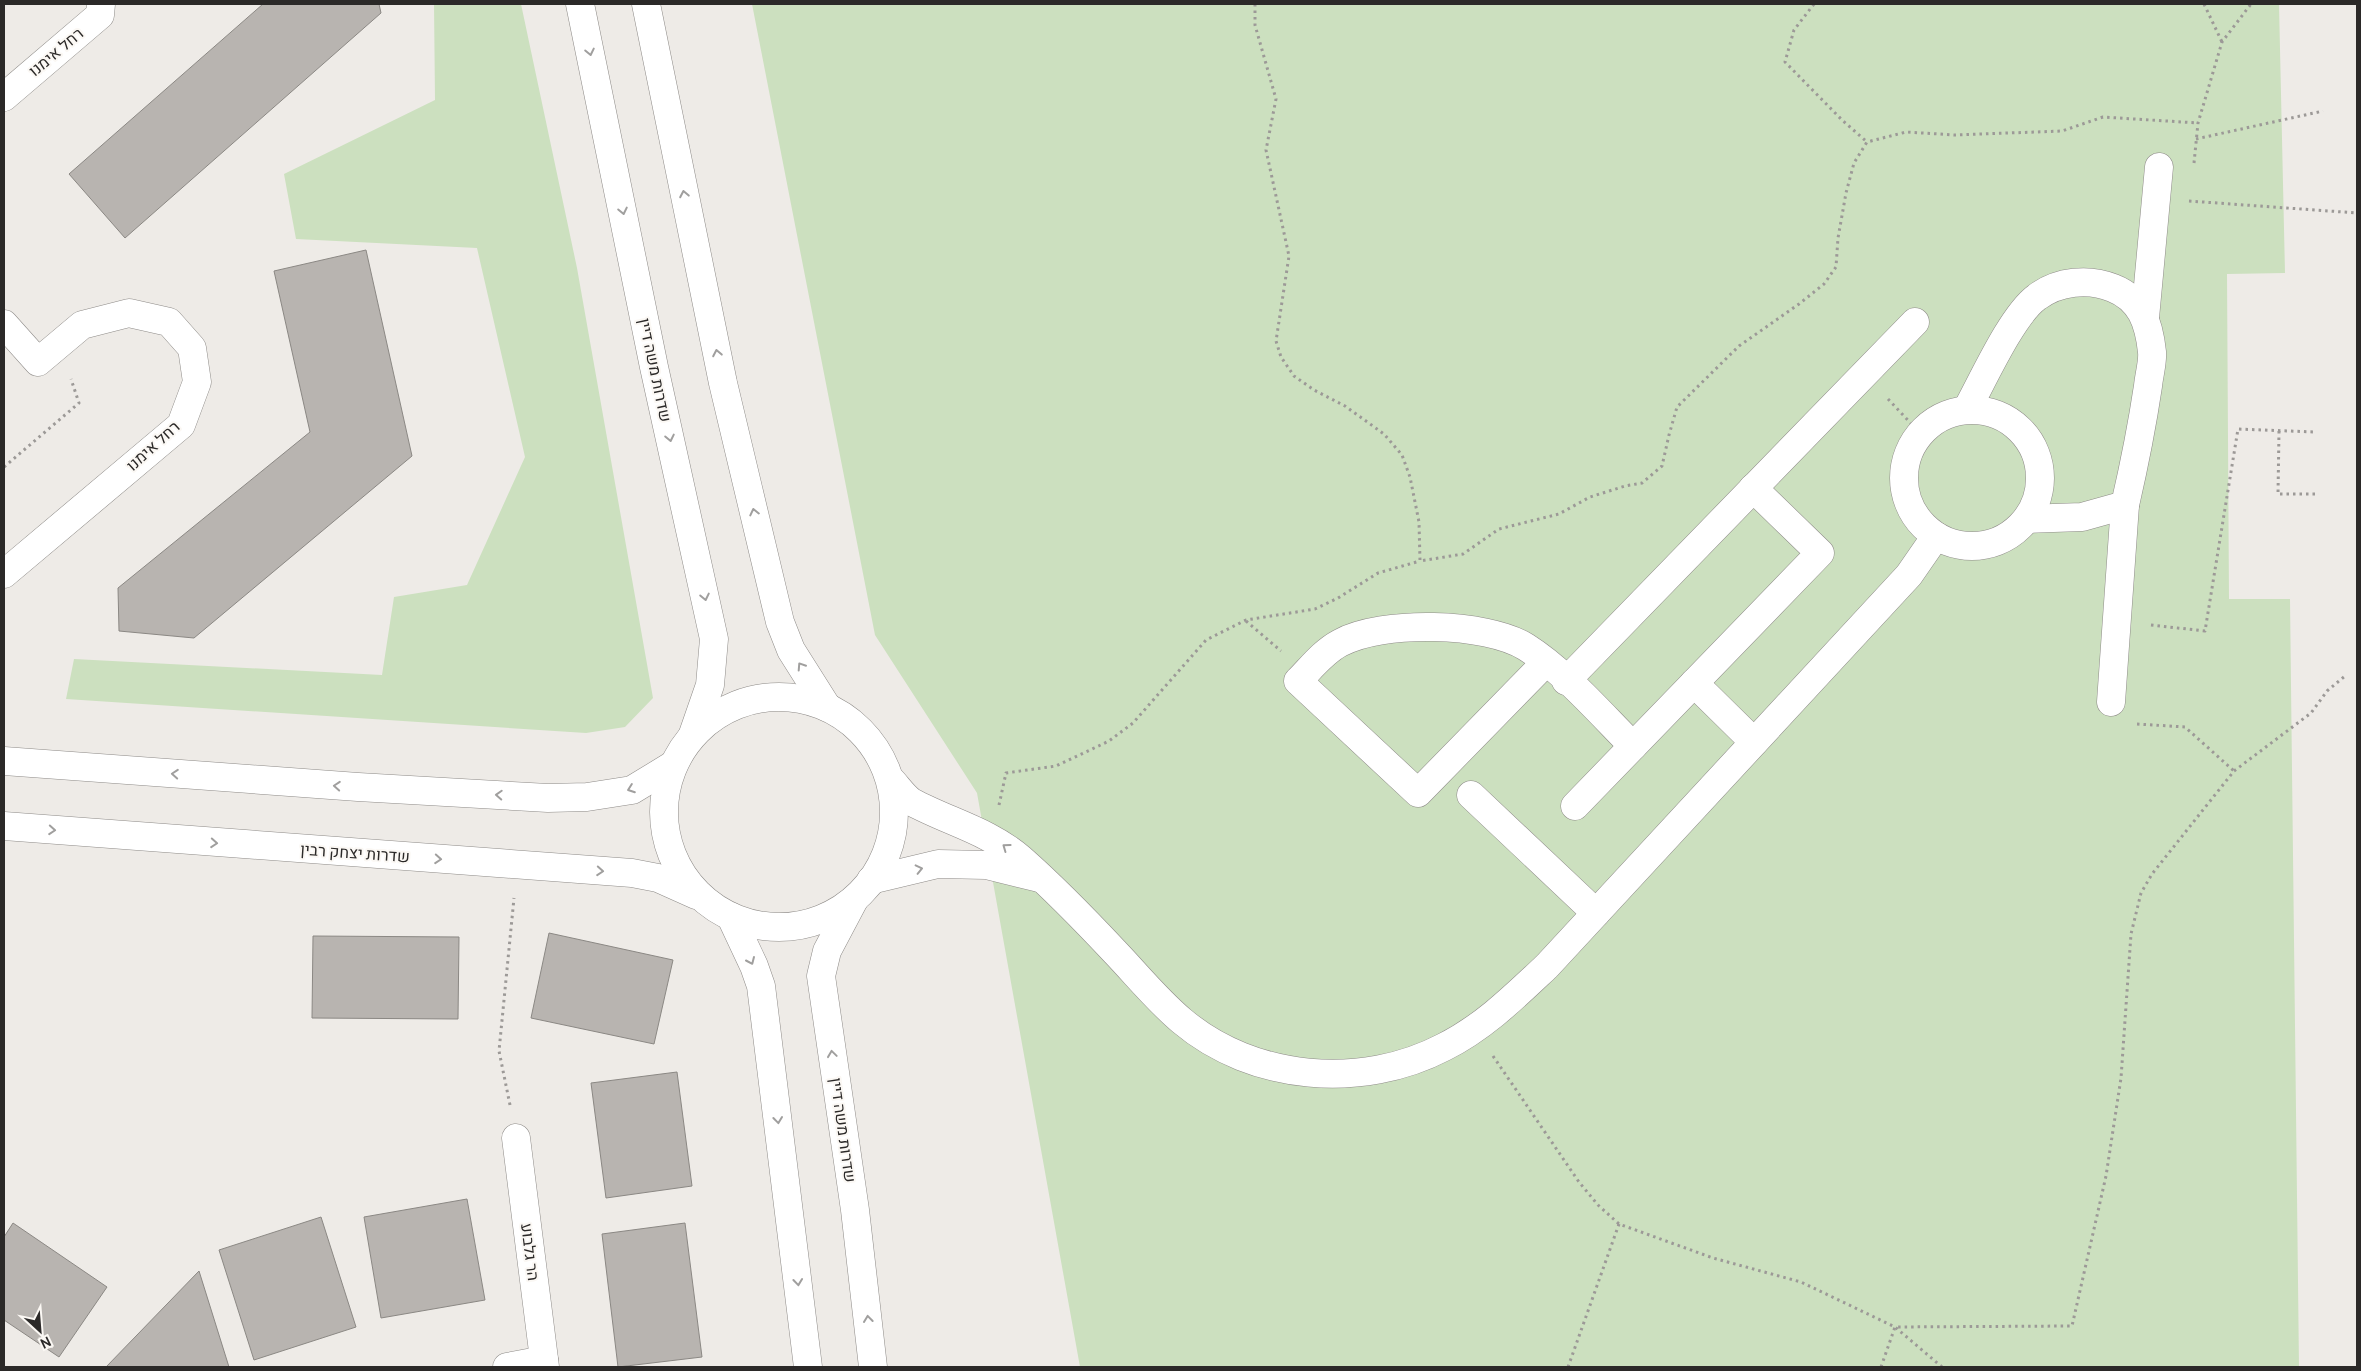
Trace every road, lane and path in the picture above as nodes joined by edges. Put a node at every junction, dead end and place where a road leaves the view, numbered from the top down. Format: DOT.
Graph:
graph roads {
  1 [pos="101,4"];
  2 [pos="580,4"];
  3 [pos="646,4"];
  4 [pos="1255,4"];
  5 [pos="1814,4"];
  6 [pos="2204,4"];
  7 [pos="2251,4"];
  8 [pos="2222,42"];
  9 [pos="4,97"];
  10 [pos="2323,111"];
  11 [pos="2198,123"];
  12 [pos="2196,139"];
  13 [pos="1867,142"];
  14 [pos="2159,168"];
  15 [pos="2193,172"];
  16 [pos="2192,191"];
  17 [pos="2156,199"];
  18 [pos="2191,201"];
  19 [pos="2357,213"];
  20 [pos="2145,318"];
  21 [pos="1916,322"];
  22 [pos="4,324"];
  23 [pos="60,344"];
  24 [pos="1864,374"];
  25 [pos="1967,409"];
  26 [pos="2279,431"];
  27 [pos="2314,432"];
  28 [pos="1920,433"];
  29 [pos="4,467"];
  30 [pos="1753,488"];
  31 [pos="2319,494"];
  32 [pos="2125,506"];
  33 [pos="2027,519"];
  34 [pos="1936,536"];
  35 [pos="1420,561"];
  36 [pos="4,574"];
  37 [pos="1246,620"];
  38 [pos="2117,621"];
  39 [pos="1546,662"];
  40 [pos="1307,672"];
  41 [pos="2345,676"];
  42 [pos="1566,681"];
  43 [pos="1694,683"];
  44 [pos="2111,702"];
  45 [pos="827,707"];
  46 [pos="694,734"];
  47 [pos="1754,742"];
  48 [pos="1633,746"];
  49 [pos="4,761"];
  50 [pos="673,764"];
  51 [pos="2234,771"];
  52 [pos="890,779"];
  53 [pos="1471,795"];
  54 [pos="1575,806"];
  55 [pos="4,826"];
  56 [pos="993,838"];
  57 [pos="517,865"];
  58 [pos="1043,879"];
  59 [pos="863,889"];
  60 [pos="701,898"];
  61 [pos="1596,913"];
  62 [pos="731,917"];
  63 [pos="1474,1029"];
  64 [pos="516,1138"];
  65 [pos="1619,1224"];
  66 [pos="1895,1327"];
  67 [pos="544,1364"];
  68 [pos="507,1367"];
  69 [pos="808,1367"];
  70 [pos="873,1367"];
  71 [pos="1568,1367"];
  72 [pos="1881,1367"];
  73 [pos="1942,1367"];
  1 -- 9 [label="main road, רחל אימנו"];
  2 -- 46 [label="main road, שדרות משה דיין, one-way"];
  45 -- 3 [label="main road, one-way"];
  4 -- 35 [label="path"];
  5 -- 13 [label="path"];
  6 -- 8 [label="path"];
  7 -- 8 [label="path"];
  8 -- 11 [label="path"];
  10 -- 12 [label="path"];
  11 -- 12 [label="path"];
  11 -- 13 [label="path"];
  12 -- 15 [label="path"];
  13 -- 35 [label="path"];
  14 -- 17 [label="main road"];
  16 -- 18 [label="path"];
  17 -- 18 [label="path"];
  17 -- 20 [label="main road"];
  18 -- 19 [label="path"];
  20 -- 25 [label="main road"];
  20 -- 32 [label="main road"];
  21 -- 24 [label="main road"];
  22 -- 23 [label="main road, רחל אימנו"];
  23 -- 29 [label="path"];
  23 -- 36 [label="main road, רחל אימנו"];
  24 -- 28 [label="path"];
  24 -- 30 [label="main road"];
  25 -- 28 [label="main road"];
  25 -- 33 [label="main road"];
  26 -- 27 [label="path"];
  26 -- 31 [label="path"];
  26 -- 38 [label="path"];
  28 -- 34 [label="main road"];
  30 -- 42 [label="main road"];
  30 -- 43 [label="main road"];
  32 -- 33 [label="main road"];
  32 -- 38 [label="main road"];
  33 -- 34 [label="main road"];
  34 -- 47 [label="main road"];
  35 -- 37 [label="path"];
  37 -- 40 [label="path"];
  37 -- 56 [label="path"];
  38 -- 44 [label="main road"];
  39 -- 40 [label="main road"];
  39 -- 40 [label="main road"];
  39 -- 42 [label="main road"];
  41 -- 51 [label="path"];
  42 -- 48 [label="main road"];
  43 -- 47 [label="main road"];
  43 -- 48 [label="main road"];
  44 -- 51 [label="path"];
  45 -- 46 [label="main road"];
  45 -- 52 [label="main road"];
  46 -- 50 [label="main road"];
  47 -- 61 [label="main road"];
  48 -- 54 [label="main road"];
  50 -- 49 [label="main road, one-way"];
  50 -- 60 [label="main road"];
  51 -- 66 [label="path"];
  52 -- 56 [label="main road"];
  52 -- 59 [label="main road, שדרות משה דיין"];
  53 -- 61 [label="main road"];
  55 -- 57 [label="main road, שדרות יצחק רבין, one-way"];
  58 -- 56 [label="main road, one-way"];
  57 -- 60 [label="main road, שדרות יצחק רבין, one-way"];
  57 -- 64 [label="path"];
  59 -- 58 [label="main road, one-way"];
  58 -- 63 [label="main road"];
  59 -- 62 [label="main road"];
  70 -- 59 [label="main road, שדרות משה דיין, one-way"];
  60 -- 62 [label="main road"];
  61 -- 63 [label="main road"];
  62 -- 69 [label="main road, one-way"];
  63 -- 65 [label="path"];
  64 -- 67 [label="main road, הר גלבוע"];
  65 -- 66 [label="path"];
  65 -- 71 [label="path"];
  66 -- 72 [label="path"];
  66 -- 73 [label="path"];
  67 -- 68 [label="main road"];
}
